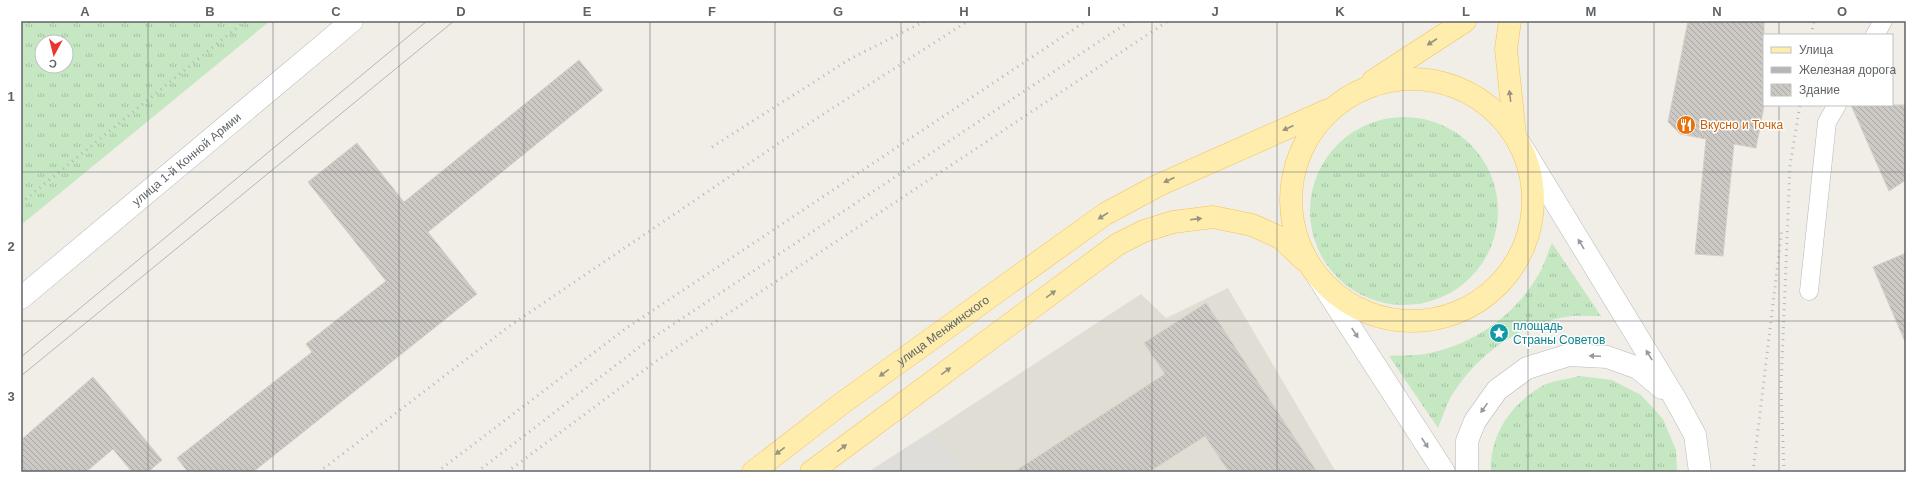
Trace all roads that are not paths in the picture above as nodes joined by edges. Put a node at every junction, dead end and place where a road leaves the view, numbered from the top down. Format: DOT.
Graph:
graph roads {
  1 [pos="352,21"];
  2 [pos="1465,21"];
  3 [pos="1510,21"];
  4 [pos="1883,21"];
  5 [pos="1876,34"];
  6 [pos="1342,102"];
  7 [pos="1836,106"];
  8 [pos="1517,139"];
  9 [pos="1314,272"];
  10 [pos="1809,291"];
  11 [pos="21,298"];
  12 [pos="1676,400"];
  13 [pos="1695,435"];
  14 [pos="753,472"];
  15 [pos="811,472"];
  16 [pos="1444,472"];
  17 [pos="1467,472"];
  18 [pos="1700,472"];
  19 [pos="1714,472"];
  1 -- 11 [label="main road, улица 1-й Конной Армии"];
  2 -- 6 [label="main road, one-way"];
  8 -- 3 [label="main road, one-way"];
  4 -- 5 [label="lane"];
  6 -- 8 [label="main road"];
  6 -- 9 [label="main road"];
  6 -- 14 [label="main road, улица Менжинского, one-way"];
  7 -- 10 [label="lane"];
  8 -- 9 [label="main road"];
  12 -- 8 [label="main road, one-way"];
  15 -- 9 [label="main road, one-way"];
  9 -- 16 [label="main road, one-way"];
  12 -- 13 [label="main road"];
  12 -- 17 [label="main road, one-way"];
  13 -- 18 [label="main road"];
  13 -- 19 [label="main road"];
}
